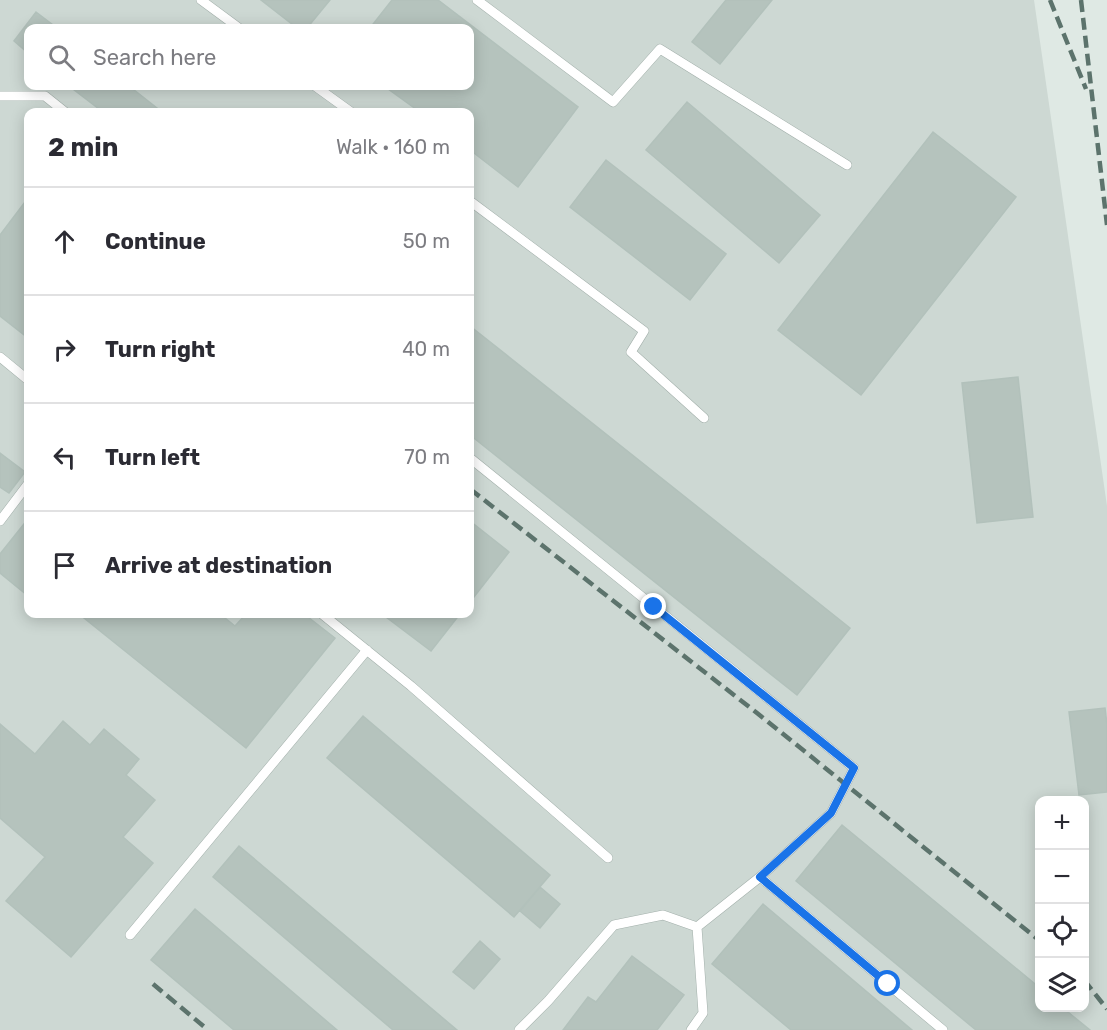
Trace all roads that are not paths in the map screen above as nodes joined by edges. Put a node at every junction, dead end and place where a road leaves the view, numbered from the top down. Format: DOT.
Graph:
graph roads {
  1 [pos="201,0"];
  2 [pos="477,0"];
  3 [pos="234,24"];
  4 [pos="321,90"];
  5 [pos="0,96"];
  6 [pos="60,108"];
  7 [pos="345,108"];
  8 [pos="847,165"];
  9 [pos="474,204"];
  10 [pos="0,357"];
  11 [pos="24,377"];
  12 [pos="704,418"];
  13 [pos="474,461"];
  14 [pos="24,489"];
  15 [pos="0,521"];
  16 [pos="327,618"];
  17 [pos="367,650"];
  18 [pos="608,858"];
  19 [pos="760,877"];
  20 [pos="697,927"];
  21 [pos="130,935"];
  22 [pos="519,1030"];
  23 [pos="691,1030"];
  24 [pos="943,1030"];
  1 -- 3 [label="lane"];
  2 -- 8 [label="lane"];
  4 -- 7 [label="lane"];
  5 -- 6 [label="lane"];
  9 -- 12 [label="lane"];
  10 -- 11 [label="lane"];
  13 -- 19 [label="lane"];
  14 -- 15 [label="lane"];
  16 -- 17 [label="lane"];
  17 -- 18 [label="lane"];
  17 -- 21 [label="lane"];
  19 -- 20 [label="lane"];
  19 -- 24 [label="lane"];
  20 -- 22 [label="lane"];
  20 -- 23 [label="lane"];
}
